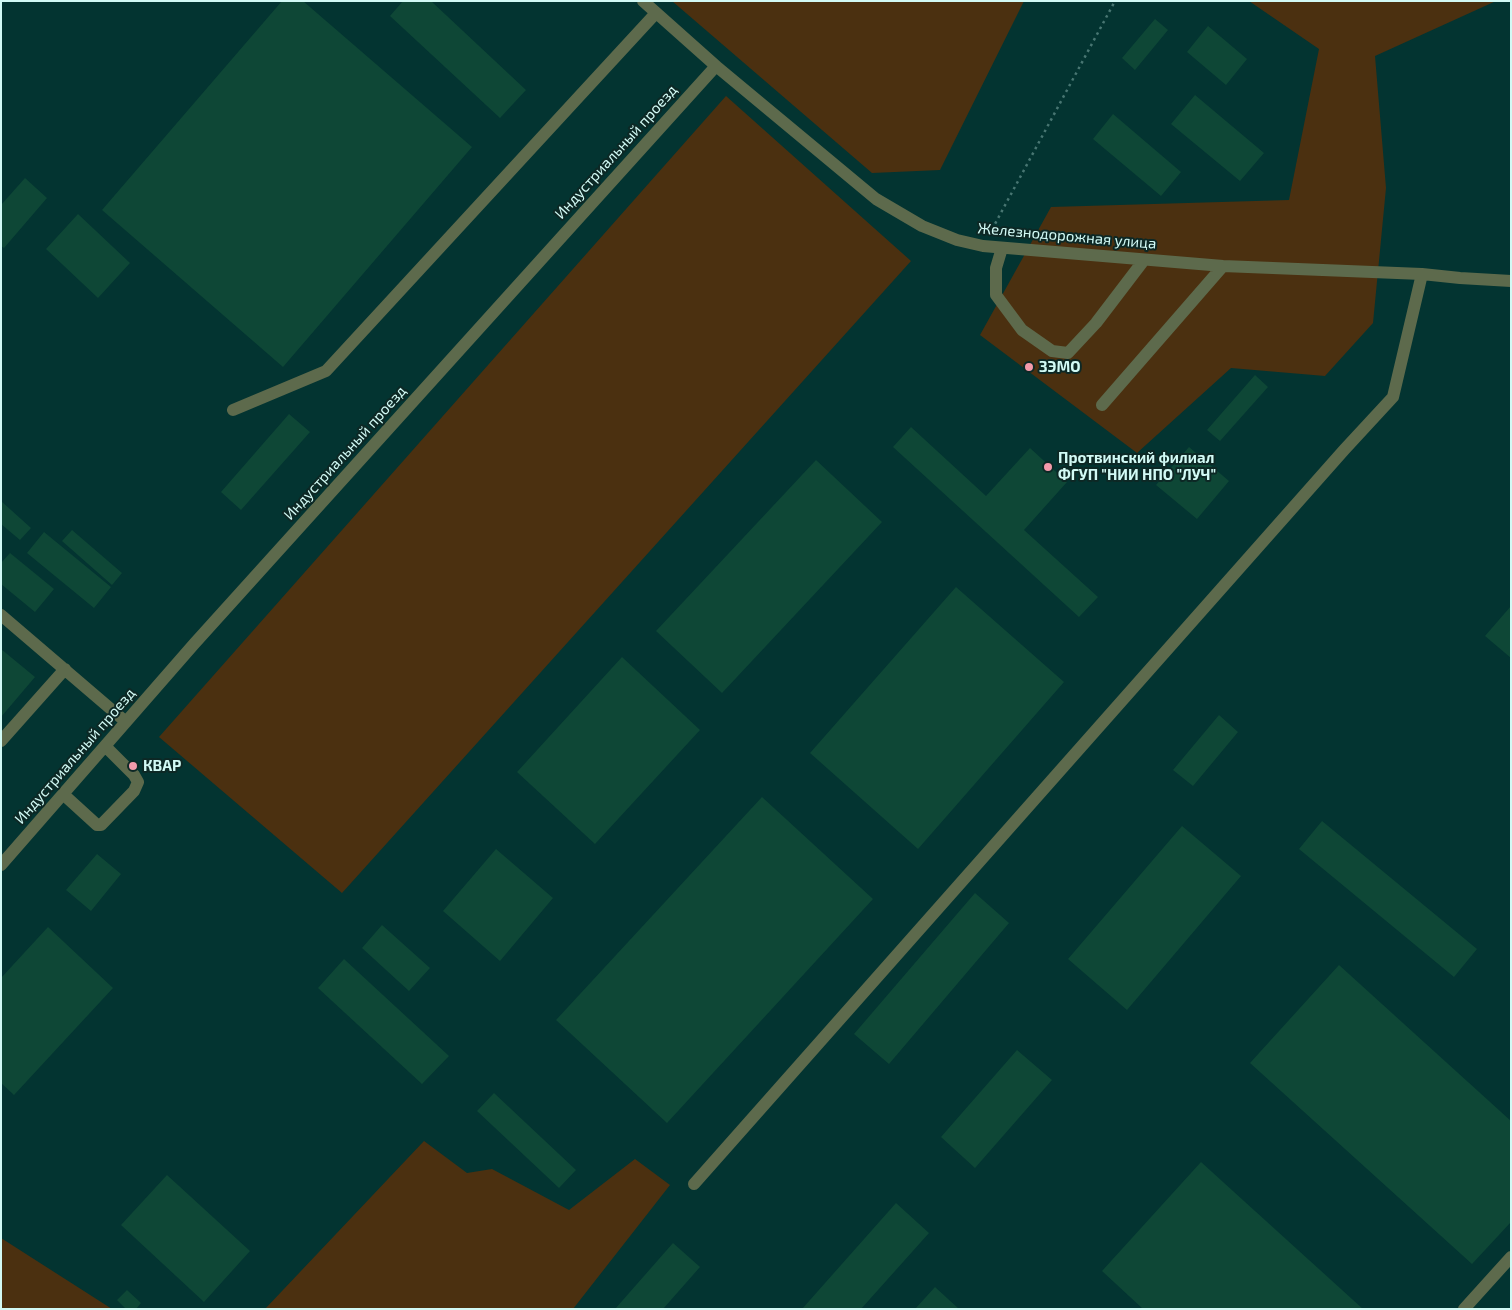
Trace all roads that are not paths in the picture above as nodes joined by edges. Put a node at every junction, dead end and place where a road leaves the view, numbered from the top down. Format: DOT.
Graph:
graph roads {
  1 [pos="643,1"];
  2 [pos="656,12"];
  3 [pos="716,66"];
  4 [pos="1002,248"];
  5 [pos="1144,260"];
  6 [pos="1223,266"];
  7 [pos="1422,274"];
  8 [pos="1511,281"];
  9 [pos="1102,405"];
  10 [pos="234,410"];
  11 [pos="1,615"];
  12 [pos="64,669"];
  13 [pos="126,722"];
  14 [pos="1,741"];
  15 [pos="105,746"];
  16 [pos="63,794"];
  17 [pos="1,865"];
  18 [pos="694,1184"];
  19 [pos="1511,1257"];
  20 [pos="1464,1309"];
  1 -- 2 [label="street, Железнодорожная улица"];
  2 -- 3 [label="street, Железнодорожная улица"];
  2 -- 10 [label="street"];
  3 -- 4 [label="street, Железнодорожная улица"];
  3 -- 13 [label="street, Индустриальный проезд"];
  4 -- 5 [label="street, Железнодорожная улица"];
  4 -- 5 [label="street"];
  5 -- 6 [label="street, Железнодорожная улица"];
  6 -- 7 [label="street, Железнодорожная улица"];
  6 -- 9 [label="street"];
  7 -- 8 [label="street, Железнодорожная улица"];
  7 -- 18 [label="street"];
  11 -- 12 [label="street"];
  12 -- 13 [label="street"];
  12 -- 14 [label="street"];
  13 -- 15 [label="street, Индустриальный проезд"];
  15 -- 16 [label="street, Индустриальный проезд"];
  15 -- 16 [label="street"];
  16 -- 17 [label="street, Индустриальный проезд"];
  19 -- 20 [label="street"];
}
